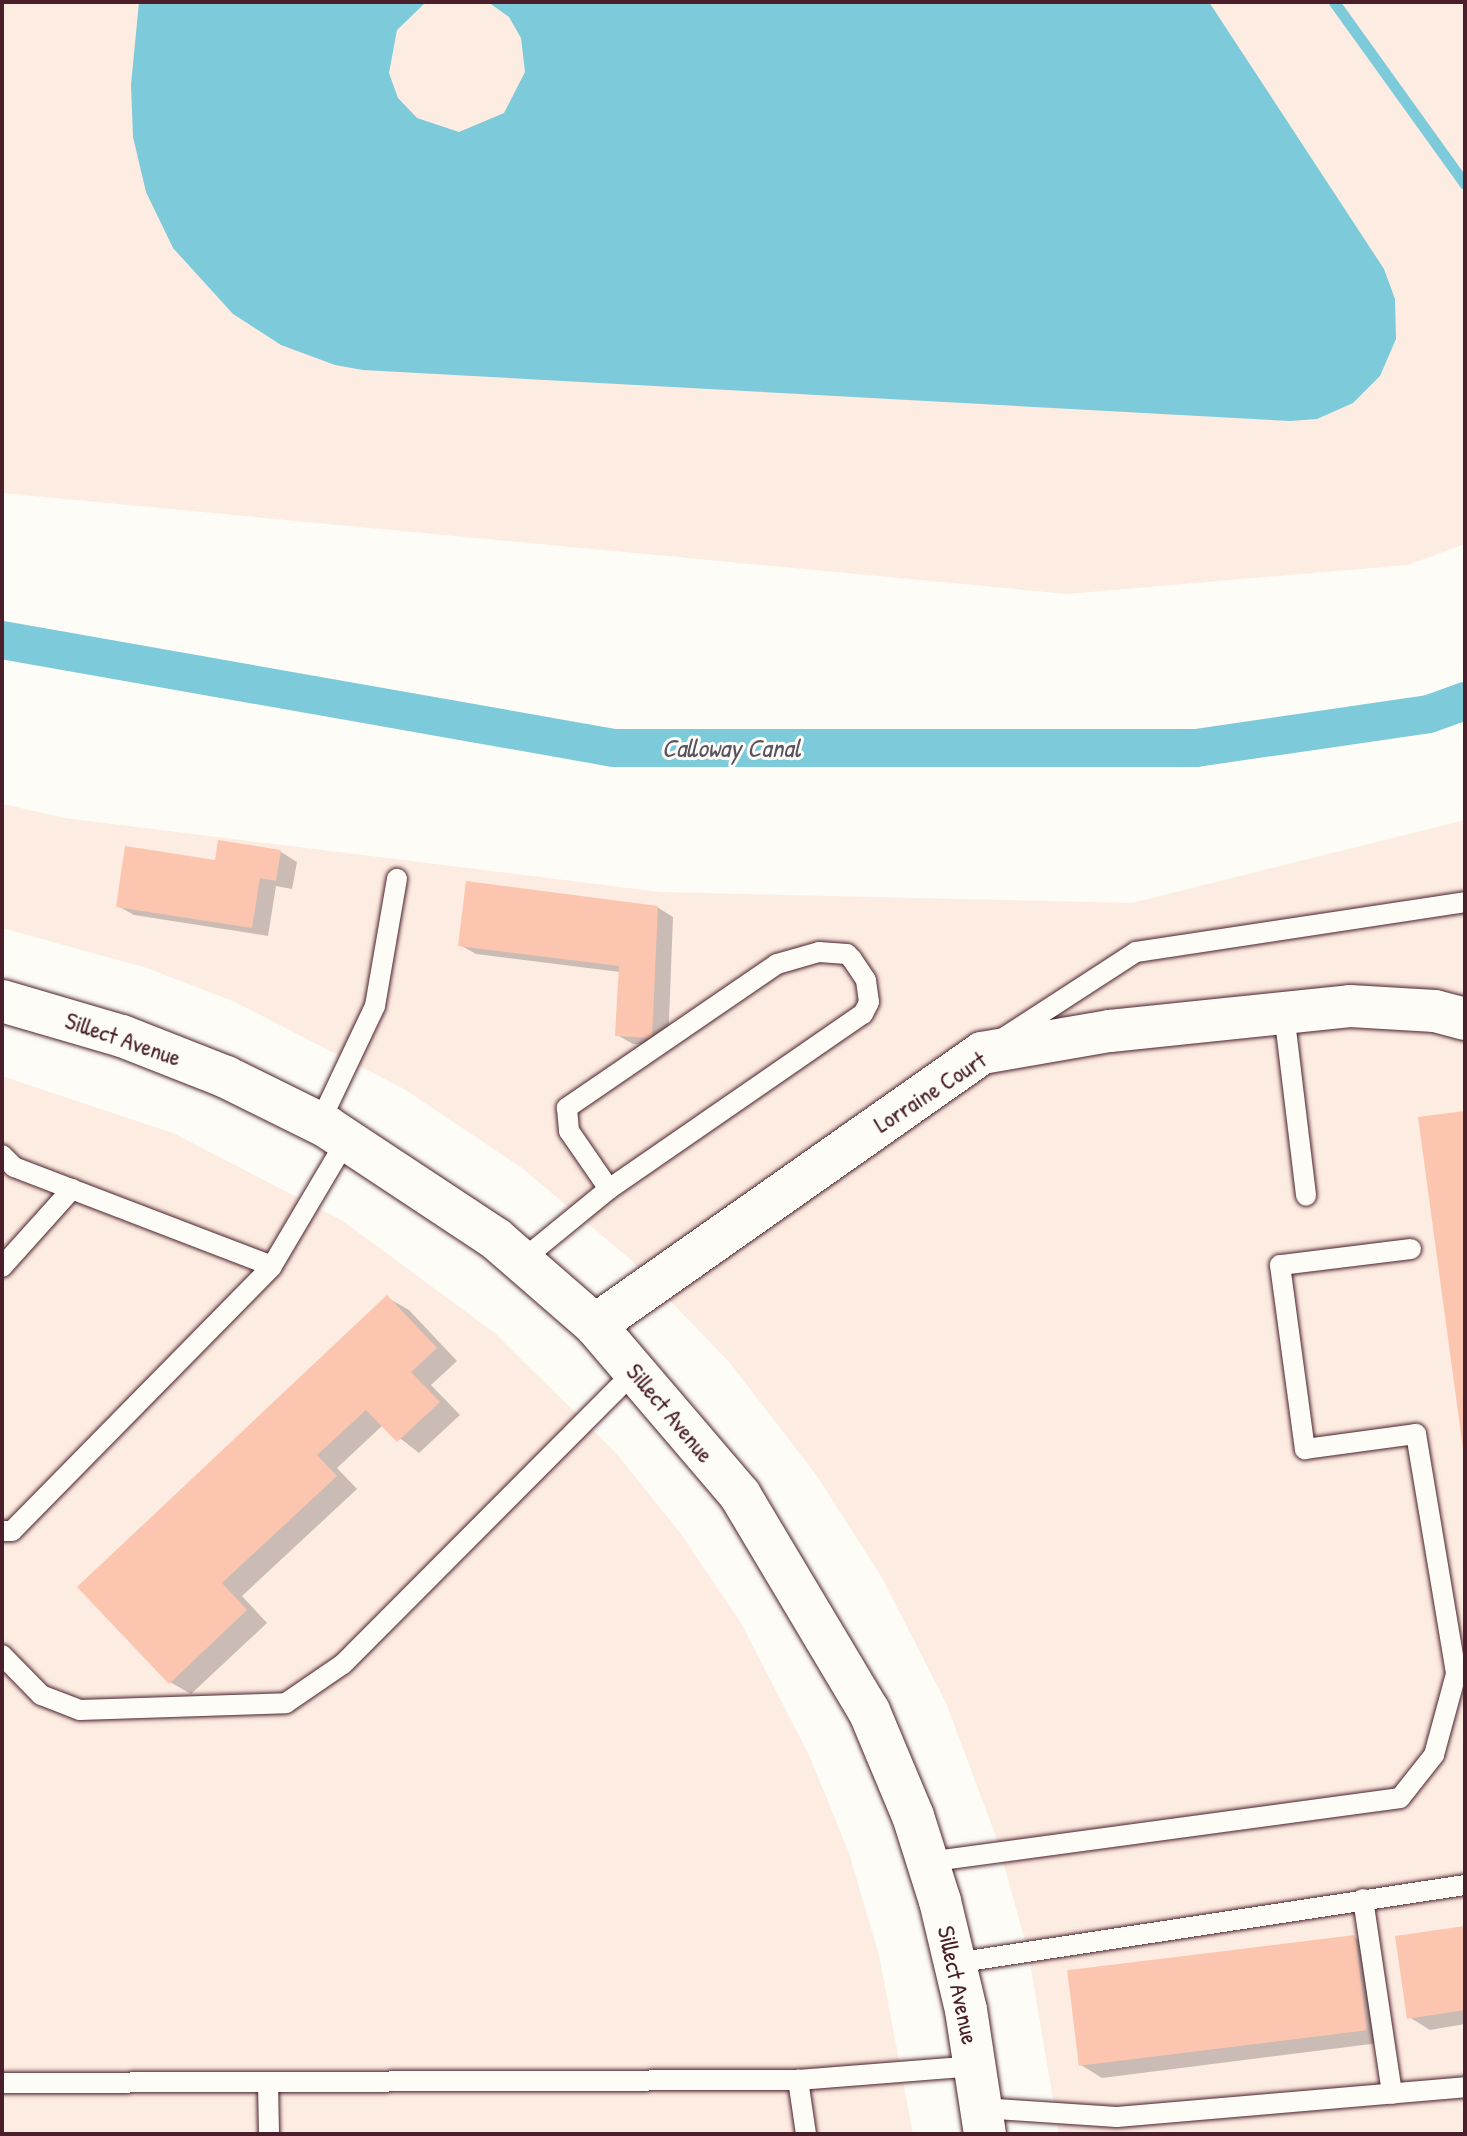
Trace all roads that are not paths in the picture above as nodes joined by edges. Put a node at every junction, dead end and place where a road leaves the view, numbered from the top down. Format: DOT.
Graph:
graph roads {
  1 [pos="397,879"];
  2 [pos="1465,902"];
  3 [pos="2,1001"];
  4 [pos="1284,1013"];
  5 [pos="1465,1019"];
  6 [pos="982,1053"];
  7 [pos="333,1131"];
  8 [pos="2,1155"];
  9 [pos="72,1189"];
  10 [pos="609,1189"];
  11 [pos="1306,1196"];
  12 [pos="1411,1249"];
  13 [pos="521,1261"];
  14 [pos="272,1266"];
  15 [pos="2,1267"];
  16 [pos="595,1325"];
  17 [pos="635,1371"];
  18 [pos="2,1531"];
  19 [pos="2,1655"];
  20 [pos="1461,1673"];
  21 [pos="927,1862"];
  22 [pos="1465,1885"];
  23 [pos="1363,1899"];
  24 [pos="955,1963"];
  25 [pos="975,2066"];
  26 [pos="798,2080"];
  27 [pos="268,2082"];
  28 [pos="2,2083"];
  29 [pos="1465,2087"];
  30 [pos="1392,2094"];
  31 [pos="983,2121"];
  32 [pos="269,2134"];
  33 [pos="806,2134"];
  1 -- 7 [label="lane"];
  2 -- 6 [label="lane"];
  3 -- 7 [label="street, Sillect Avenue"];
  4 -- 5 [label="street, Lorraine Court"];
  4 -- 6 [label="street, Lorraine Court"];
  4 -- 11 [label="lane"];
  6 -- 16 [label="street, Lorraine Court"];
  7 -- 13 [label="street, Sillect Avenue"];
  7 -- 14 [label="lane"];
  8 -- 9 [label="lane"];
  9 -- 14 [label="lane"];
  9 -- 15 [label="lane"];
  10 -- 10 [label="lane"];
  10 -- 13 [label="lane"];
  12 -- 20 [label="lane"];
  13 -- 16 [label="street, Sillect Avenue"];
  14 -- 18 [label="lane"];
  16 -- 17 [label="street, Sillect Avenue"];
  17 -- 19 [label="lane"];
  17 -- 21 [label="street, Sillect Avenue"];
  20 -- 21 [label="lane"];
  21 -- 24 [label="street, Sillect Avenue"];
  22 -- 23 [label="lane"];
  23 -- 24 [label="lane"];
  23 -- 30 [label="lane"];
  24 -- 25 [label="street, Sillect Avenue"];
  25 -- 26 [label="lane"];
  25 -- 31 [label="street, Sillect Avenue"];
  26 -- 27 [label="lane"];
  26 -- 33 [label="lane"];
  27 -- 28 [label="lane"];
  27 -- 32 [label="lane"];
  29 -- 30 [label="lane"];
  30 -- 31 [label="lane"];
}
